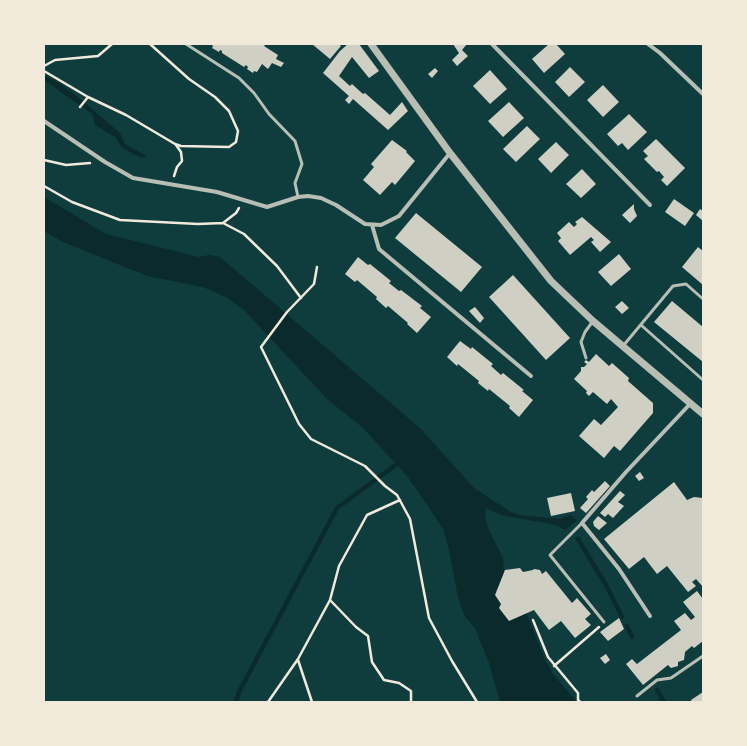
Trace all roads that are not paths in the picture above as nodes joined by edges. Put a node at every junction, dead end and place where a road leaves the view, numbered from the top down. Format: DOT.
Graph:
graph roads {
  1 [pos="186,44"];
  2 [pos="371,44"];
  3 [pos="492,44"];
  4 [pos="648,44"];
  5 [pos="703,94"];
  6 [pos="44,121"];
  7 [pos="450,153"];
  8 [pos="298,197"];
  9 [pos="650,205"];
  10 [pos="372,225"];
  11 [pos="703,299"];
  12 [pos="593,322"];
  13 [pos="641,325"];
  14 [pos="623,347"];
  15 [pos="586,358"];
  16 [pos="532,376"];
  17 [pos="703,380"];
  18 [pos="690,404"];
  19 [pos="703,414"];
  20 [pos="582,523"];
  21 [pos="650,616"];
  22 [pos="604,622"];
  23 [pos="703,656"];
  24 [pos="636,696"];
  1 -- 8 [label="lane"];
  2 -- 7 [label="street"];
  3 -- 9 [label="street"];
  4 -- 5 [label="street"];
  6 -- 8 [label="street"];
  7 -- 10 [label="street"];
  7 -- 12 [label="street"];
  8 -- 10 [label="street"];
  10 -- 16 [label="street"];
  11 -- 13 [label="lane"];
  12 -- 14 [label="street"];
  12 -- 15 [label="lane"];
  13 -- 14 [label="lane"];
  13 -- 17 [label="lane"];
  14 -- 18 [label="street"];
  18 -- 19 [label="street"];
  18 -- 20 [label="street"];
  20 -- 21 [label="street"];
  20 -- 22 [label="lane"];
  23 -- 24 [label="lane"];
}
